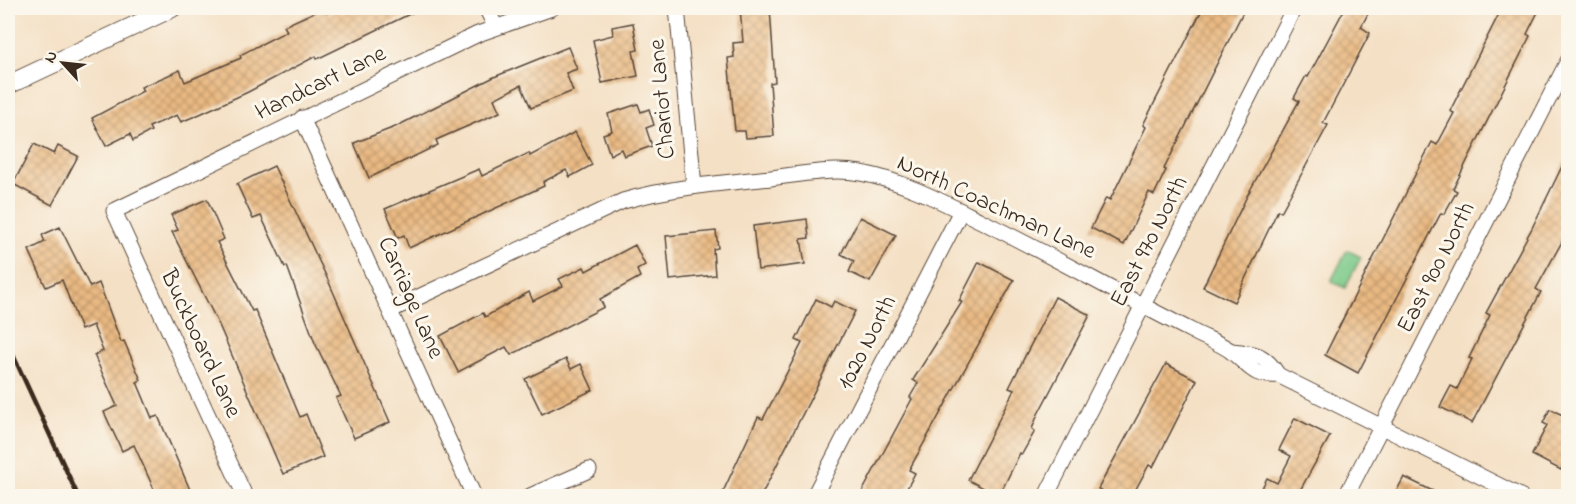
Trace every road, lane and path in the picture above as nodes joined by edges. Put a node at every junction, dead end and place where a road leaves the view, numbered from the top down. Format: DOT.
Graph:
graph roads {
  1 [pos="172,8"];
  2 [pos="486,8"];
  3 [pos="552,8"];
  4 [pos="677,8"];
  5 [pos="1294,8"];
  6 [pos="496,27"];
  7 [pos="1569,61"];
  8 [pos="8,85"];
  9 [pos="302,118"];
  10 [pos="694,186"];
  11 [pos="114,211"];
  12 [pos="961,211"];
  13 [pos="1142,307"];
  14 [pos="391,310"];
  15 [pos="1382,426"];
  16 [pos="589,470"];
  17 [pos="245,496"];
  18 [pos="474,496"];
  19 [pos="530,496"];
  20 [pos="814,496"];
  21 [pos="1046,496"];
  22 [pos="1346,496"];
  23 [pos="1520,496"];
  1 -- 8 [label="street"];
  2 -- 6 [label="street"];
  3 -- 6 [label="street, Handcart Lane"];
  4 -- 10 [label="street, Chariot Lane"];
  5 -- 13 [label="street, East 970 North"];
  6 -- 9 [label="street, Handcart Lane"];
  7 -- 15 [label="street, East 900 North"];
  9 -- 11 [label="street, Handcart Lane"];
  9 -- 14 [label="street, Carriage Lane"];
  10 -- 12 [label="street, North Coachman Lane"];
  10 -- 14 [label="street, North Coachman Lane"];
  11 -- 17 [label="street, Buckboard Lane"];
  12 -- 13 [label="street, North Coachman Lane"];
  12 -- 20 [label="street, 1020 North"];
  13 -- 15 [label="street, North Coachman Lane"];
  13 -- 21 [label="street, East 970 North"];
  14 -- 18 [label="street, Carriage Lane"];
  15 -- 22 [label="street, East 900 North"];
  15 -- 23 [label="street, North Coachman Lane"];
  16 -- 19 [label="street"];
}
